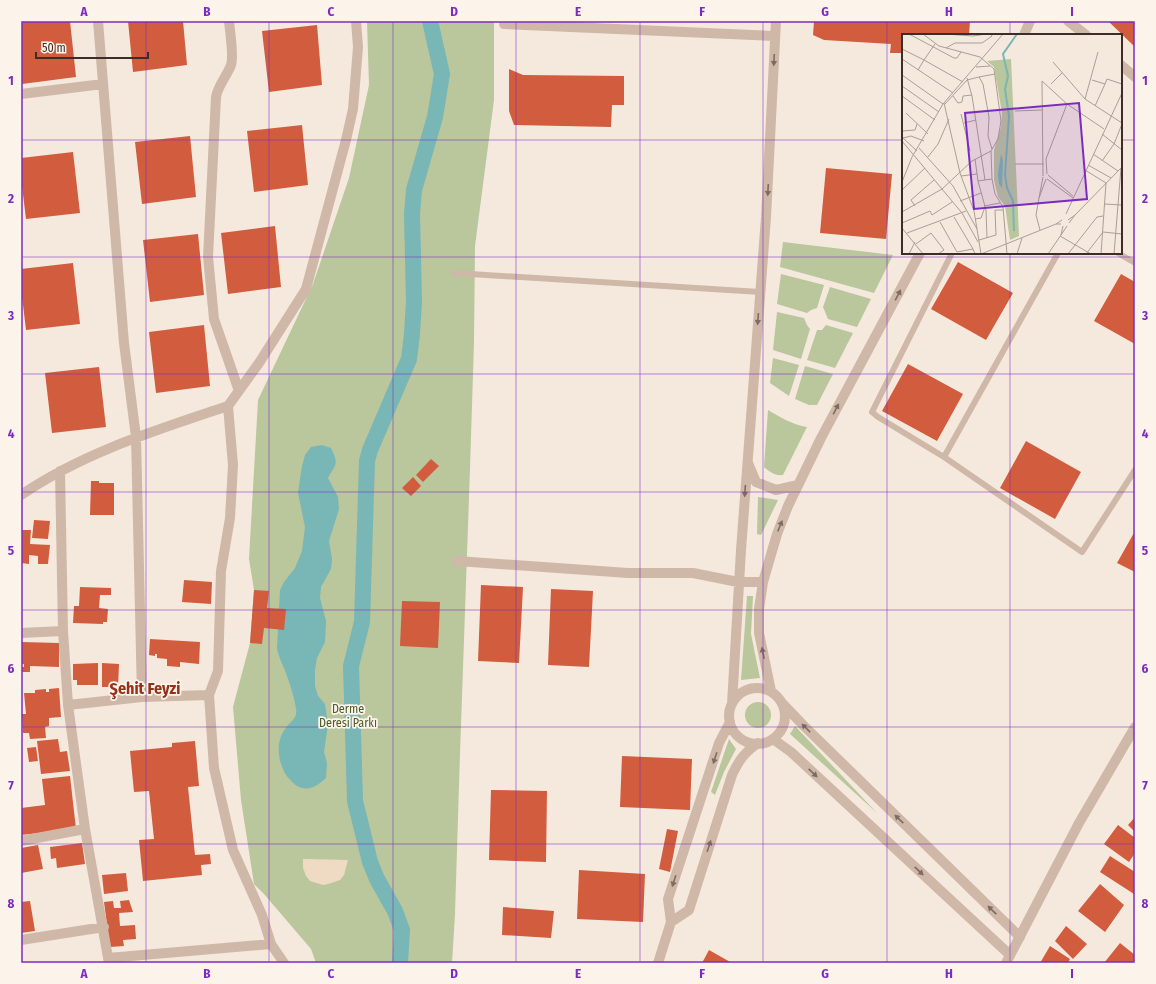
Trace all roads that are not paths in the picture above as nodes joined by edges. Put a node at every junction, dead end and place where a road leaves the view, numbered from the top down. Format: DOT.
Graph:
graph roads {
  1 [pos="98,21"];
  2 [pos="229,21"];
  3 [pos="356,21"];
  4 [pos="776,21"];
  5 [pos="1030,21"];
  6 [pos="1068,21"];
  7 [pos="504,24"];
  8 [pos="1024,34"];
  9 [pos="1085,34"];
  10 [pos="775,36"];
  11 [pos="1122,66"];
  12 [pos="1135,77"];
  13 [pos="103,84"];
  14 [pos="21,94"];
  15 [pos="919,254"];
  16 [pos="951,254"];
  17 [pos="1057,254"];
  18 [pos="1120,254"];
  19 [pos="1135,263"];
  20 [pos="454,273"];
  21 [pos="760,292"];
  22 [pos="239,391"];
  23 [pos="228,406"];
  24 [pos="136,437"];
  25 [pos="944,457"];
  26 [pos="748,461"];
  27 [pos="1135,470"];
  28 [pos="60,471"];
  29 [pos="798,485"];
  30 [pos="21,495"];
  31 [pos="457,561"];
  32 [pos="739,582"];
  33 [pos="763,582"];
  34 [pos="63,630"];
  35 [pos="21,633"];
  36 [pos="771,691"];
  37 [pos="208,695"];
  38 [pos="142,697"];
  39 [pos="782,703"];
  40 [pos="732,704"];
  41 [pos="68,705"];
  42 [pos="730,722"];
  43 [pos="1135,727"];
  44 [pos="773,739"];
  45 [pos="758,743"];
  46 [pos="85,829"];
  47 [pos="21,841"];
  48 [pos="671,922"];
  49 [pos="104,927"];
  50 [pos="1020,937"];
  51 [pos="21,940"];
  52 [pos="271,944"];
  53 [pos="1008,959"];
  54 [pos="109,961"];
  55 [pos="284,963"];
  56 [pos="658,963"];
  1 -- 13 [label="street"];
  2 -- 22 [label="street"];
  3 -- 22 [label="street"];
  4 -- 10 [label="street"];
  5 -- 8 [label="street"];
  6 -- 9 [label="street"];
  7 -- 10 [label="street"];
  10 -- 21 [label="street, one-way"];
  11 -- 12 [label="street"];
  13 -- 14 [label="street"];
  13 -- 24 [label="street"];
  29 -- 15 [label="street, one-way"];
  16 -- 25 [label="lane"];
  17 -- 25 [label="lane"];
  18 -- 19 [label="lane"];
  20 -- 21 [label="lane"];
  21 -- 26 [label="street, one-way"];
  22 -- 23 [label="street"];
  23 -- 24 [label="street"];
  23 -- 37 [label="street"];
  24 -- 28 [label="street"];
  24 -- 38 [label="street"];
  25 -- 27 [label="lane"];
  26 -- 29 [label="street"];
  26 -- 32 [label="street, one-way"];
  28 -- 30 [label="street"];
  28 -- 34 [label="street"];
  33 -- 29 [label="street, one-way"];
  31 -- 32 [label="street"];
  32 -- 33 [label="street"];
  32 -- 40 [label="street"];
  36 -- 33 [label="street, one-way"];
  34 -- 35 [label="street"];
  34 -- 41 [label="street"];
  36 -- 39 [label="street"];
  36 -- 40 [label="street"];
  37 -- 38 [label="street"];
  37 -- 52 [label="street"];
  38 -- 41 [label="street"];
  39 -- 44 [label="street"];
  50 -- 39 [label="street, one-way"];
  40 -- 42 [label="street"];
  41 -- 46 [label="street"];
  42 -- 45 [label="street"];
  42 -- 48 [label="street, one-way"];
  43 -- 50 [label="street"];
  44 -- 45 [label="street"];
  44 -- 53 [label="street, one-way"];
  48 -- 45 [label="street, one-way"];
  46 -- 47 [label="street"];
  46 -- 49 [label="street"];
  48 -- 56 [label="street"];
  49 -- 51 [label="street"];
  49 -- 54 [label="street"];
  50 -- 53 [label="street"];
  52 -- 54 [label="street"];
  52 -- 55 [label="street"];
}
